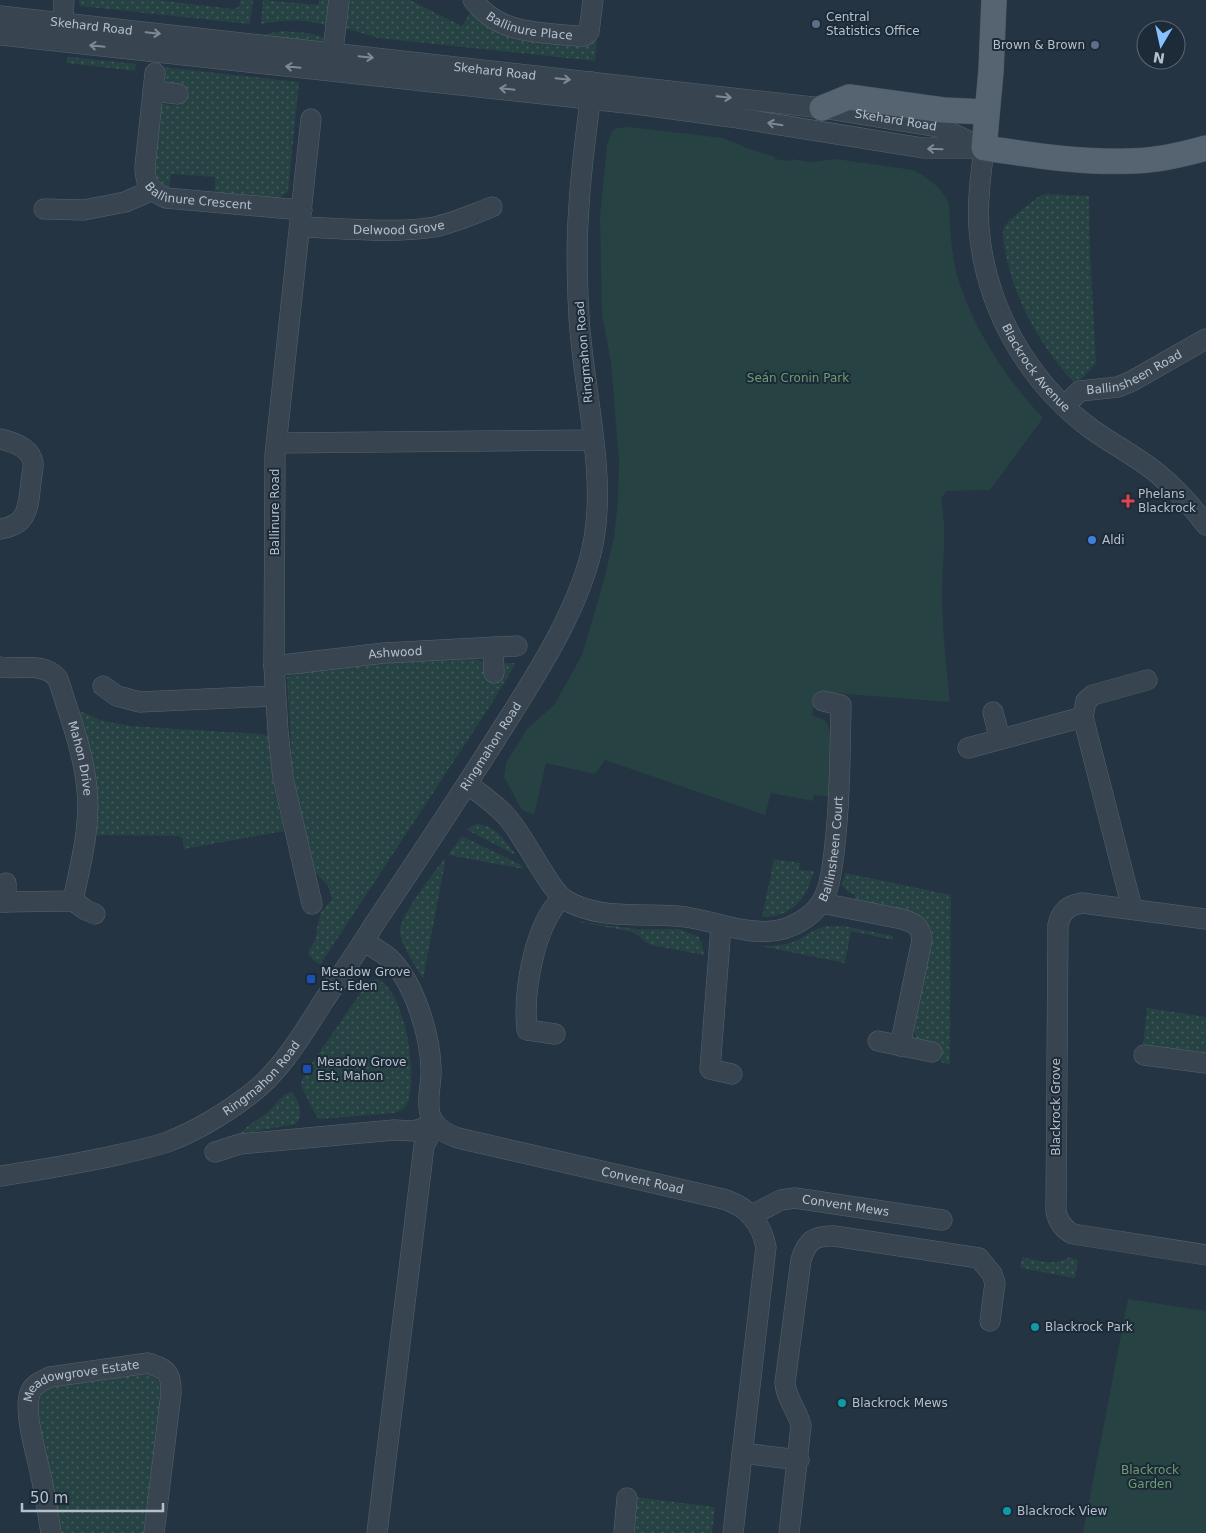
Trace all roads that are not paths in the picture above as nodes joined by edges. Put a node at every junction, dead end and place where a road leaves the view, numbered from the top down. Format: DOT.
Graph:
graph roads {
  1 [pos="64,0"];
  2 [pos="339,0"];
  3 [pos="473,0"];
  4 [pos="593,0"];
  5 [pos="994,0"];
  6 [pos="0,16"];
  7 [pos="62,32"];
  8 [pos="0,35"];
  9 [pos="332,62"];
  10 [pos="591,90"];
  11 [pos="178,94"];
  12 [pos="822,108"];
  13 [pos="986,112"];
  14 [pos="311,119"];
  15 [pos="984,148"];
  16 [pos="1206,148"];
  17 [pos="152,190"];
  18 [pos="492,207"];
  19 [pos="44,209"];
  20 [pos="301,218"];
  21 [pos="1206,339"];
  22 [pos="1064,406"];
  23 [pos="0,439"];
  24 [pos="593,440"];
  25 [pos="277,443"];
  26 [pos="1206,525"];
  27 [pos="0,529"];
  28 [pos="517,646"];
  29 [pos="493,647"];
  30 [pos="274,666"];
  31 [pos="0,667"];
  32 [pos="494,673"];
  33 [pos="1147,680"];
  34 [pos="102,686"];
  35 [pos="275,696"];
  36 [pos="822,701"];
  37 [pos="993,712"];
  38 [pos="1084,717"];
  39 [pos="1000,739"];
  40 [pos="968,748"];
  41 [pos="467,784"];
  42 [pos="4,896"];
  43 [pos="562,898"];
  44 [pos="73,901"];
  45 [pos="821,903"];
  46 [pos="312,904"];
  47 [pos="1132,908"];
  48 [pos="95,914"];
  49 [pos="1206,919"];
  50 [pos="721,926"];
  51 [pos="364,941"];
  52 [pos="554,1034"];
  53 [pos="878,1041"];
  54 [pos="900,1046"];
  55 [pos="932,1052"];
  56 [pos="1144,1054"];
  57 [pos="1206,1063"];
  58 [pos="732,1074"];
  59 [pos="435,1124"];
  60 [pos="215,1152"];
  61 [pos="0,1176"];
  62 [pos="752,1216"];
  63 [pos="942,1220"];
  64 [pos="1206,1255"];
  65 [pos="990,1321"];
  66 [pos="742,1452"];
  67 [pos="798,1460"];
  68 [pos="627,1498"];
  69 [pos="51,1533"];
  70 [pos="154,1533"];
  71 [pos="377,1533"];
  72 [pos="624,1533"];
  73 [pos="733,1533"];
  74 [pos="789,1533"];
  1 -- 7 [label="street"];
  2 -- 9 [label="street"];
  3 -- 4 [label="street, Ballinure Place"];
  5 -- 13 [label="main road"];
  6 -- 7 [label="street, Skehard Road"];
  7 -- 8 [label="street, Skehard Road"];
  7 -- 9 [label="street, Skehard Road"];
  9 -- 10 [label="street, Skehard Road"];
  10 -- 12 [label="street, Skehard Road, one-way"];
  15 -- 10 [label="street, Skehard Road, one-way"];
  10 -- 24 [label="street, Ringmahon Road"];
  11 -- 17 [label="street, Ballinure Crescent"];
  12 -- 13 [label="main road"];
  12 -- 15 [label="street, Skehard Road"];
  13 -- 15 [label="main road"];
  14 -- 20 [label="street, Ballinure Road"];
  15 -- 16 [label="main road, Skehard Road"];
  15 -- 22 [label="street, Blackrock Avenue"];
  17 -- 19 [label="street"];
  17 -- 20 [label="street, Ballinure Crescent"];
  18 -- 20 [label="street, Delwood Grove"];
  20 -- 25 [label="street, Ballinure Road"];
  21 -- 22 [label="street, Ballinsheen Road"];
  22 -- 26 [label="street, Blackrock Avenue"];
  23 -- 27 [label="street"];
  24 -- 25 [label="street"];
  24 -- 41 [label="street, Ringmahon Road"];
  25 -- 30 [label="street, Ballinure Road"];
  28 -- 29 [label="street, Ashwood"];
  29 -- 30 [label="street, Ashwood"];
  29 -- 32 [label="street"];
  30 -- 35 [label="street, Ballinure Road"];
  31 -- 44 [label="street, Mahon Drive"];
  33 -- 38 [label="street"];
  34 -- 35 [label="street"];
  35 -- 46 [label="street, Ballinure Road"];
  36 -- 45 [label="street, Ballinsheen Court"];
  37 -- 39 [label="street"];
  38 -- 39 [label="street"];
  38 -- 47 [label="street"];
  39 -- 40 [label="street"];
  41 -- 43 [label="street, Ballinsheen Court"];
  41 -- 51 [label="street, Ringmahon Road"];
  42 -- 44 [label="street"];
  43 -- 50 [label="street, Ballinsheen Court"];
  43 -- 52 [label="street"];
  44 -- 48 [label="street"];
  45 -- 50 [label="street, Ballinsheen Court"];
  45 -- 54 [label="street"];
  47 -- 49 [label="street, Blackrock Grove"];
  47 -- 64 [label="street, Blackrock Grove"];
  50 -- 58 [label="street"];
  51 -- 59 [label="street"];
  51 -- 61 [label="street, Ringmahon Road"];
  53 -- 54 [label="street"];
  54 -- 55 [label="street"];
  56 -- 57 [label="street"];
  59 -- 60 [label="street"];
  59 -- 62 [label="street, Convent Road"];
  59 -- 71 [label="street"];
  62 -- 63 [label="street, Convent Mews"];
  62 -- 66 [label="street, Convent Road"];
  65 -- 67 [label="street"];
  66 -- 67 [label="street"];
  66 -- 73 [label="street, Convent Road"];
  67 -- 74 [label="street"];
  68 -- 72 [label="street"];
  69 -- 70 [label="street, Meadowgrove Estate"];
}
